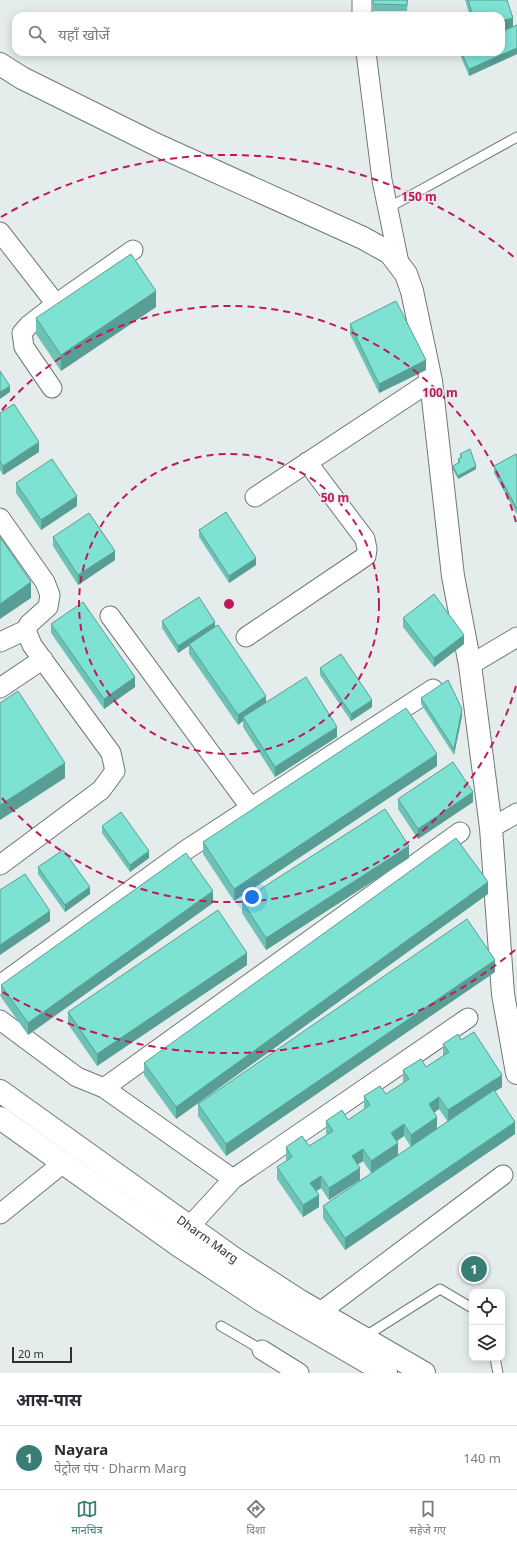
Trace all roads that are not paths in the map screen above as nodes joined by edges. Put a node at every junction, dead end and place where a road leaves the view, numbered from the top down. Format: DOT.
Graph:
graph roads {
  1 [pos="362,0"];
  2 [pos="362,12"];
  3 [pos="366,56"];
  4 [pos="0,64"];
  5 [pos="517,137"];
  6 [pos="388,208"];
  7 [pos="0,232"];
  8 [pos="133,250"];
  9 [pos="399,263"];
  10 [pos="56,304"];
  11 [pos="431,381"];
  12 [pos="52,388"];
  13 [pos="307,462"];
  14 [pos="254,497"];
  15 [pos="0,518"];
  16 [pos="110,616"];
  17 [pos="26,630"];
  18 [pos="246,637"];
  19 [pos="517,637"];
  20 [pos="0,642"];
  21 [pos="43,659"];
  22 [pos="470,665"];
  23 [pos="0,688"];
  24 [pos="433,689"];
  25 [pos="250,807"];
  26 [pos="517,813"];
  27 [pos="491,828"];
  28 [pos="460,832"];
  29 [pos="0,865"];
  30 [pos="0,985"];
  31 [pos="468,1018"];
  32 [pos="0,1020"];
  33 [pos="517,1073"];
  34 [pos="104,1088"];
  35 [pos="0,1091"];
  36 [pos="0,1118"];
  37 [pos="63,1163"];
  38 [pos="503,1175"];
  39 [pos="233,1179"];
  40 [pos="0,1214"];
  41 [pos="189,1226"];
  42 [pos="469,1306"];
  43 [pos="319,1313"];
  44 [pos="221,1326"];
  45 [pos="363,1338"];
  46 [pos="262,1350"];
  47 [pos="496,1361"];
  48 [pos="299,1373"];
  49 [pos="386,1373"];
  50 [pos="424,1373"];
  51 [pos="498,1373"];
  1 -- 2 [label="street"];
  3 -- 6 [label="street"];
  4 -- 9 [label="street"];
  5 -- 6 [label="lane"];
  6 -- 9 [label="street"];
  7 -- 10 [label="street"];
  8 -- 10 [label="street"];
  9 -- 11 [label="street"];
  10 -- 12 [label="street"];
  11 -- 13 [label="street"];
  11 -- 22 [label="street"];
  13 -- 14 [label="street"];
  13 -- 18 [label="street"];
  15 -- 17 [label="street"];
  16 -- 25 [label="street"];
  17 -- 20 [label="street"];
  17 -- 21 [label="street"];
  19 -- 22 [label="street"];
  21 -- 23 [label="street"];
  21 -- 29 [label="street"];
  22 -- 27 [label="street"];
  24 -- 25 [label="street"];
  25 -- 30 [label="street"];
  26 -- 27 [label="street"];
  27 -- 33 [label="street"];
  28 -- 34 [label="street"];
  31 -- 39 [label="street"];
  32 -- 34 [label="street"];
  34 -- 39 [label="street"];
  35 -- 41 [label="street, Dharm Marg"];
  36 -- 37 [label="street, Dharm Marg"];
  37 -- 40 [label="street"];
  37 -- 49 [label="street, Dharm Marg"];
  38 -- 43 [label="street"];
  39 -- 41 [label="street"];
  41 -- 43 [label="street, Dharm Marg"];
  42 -- 45 [label="lane"];
  43 -- 45 [label="street, Dharm Marg"];
  44 -- 46 [label="lane"];
  45 -- 50 [label="street, Dharm Marg"];
  46 -- 48 [label="street"];
  47 -- 51 [label="lane"];
}
